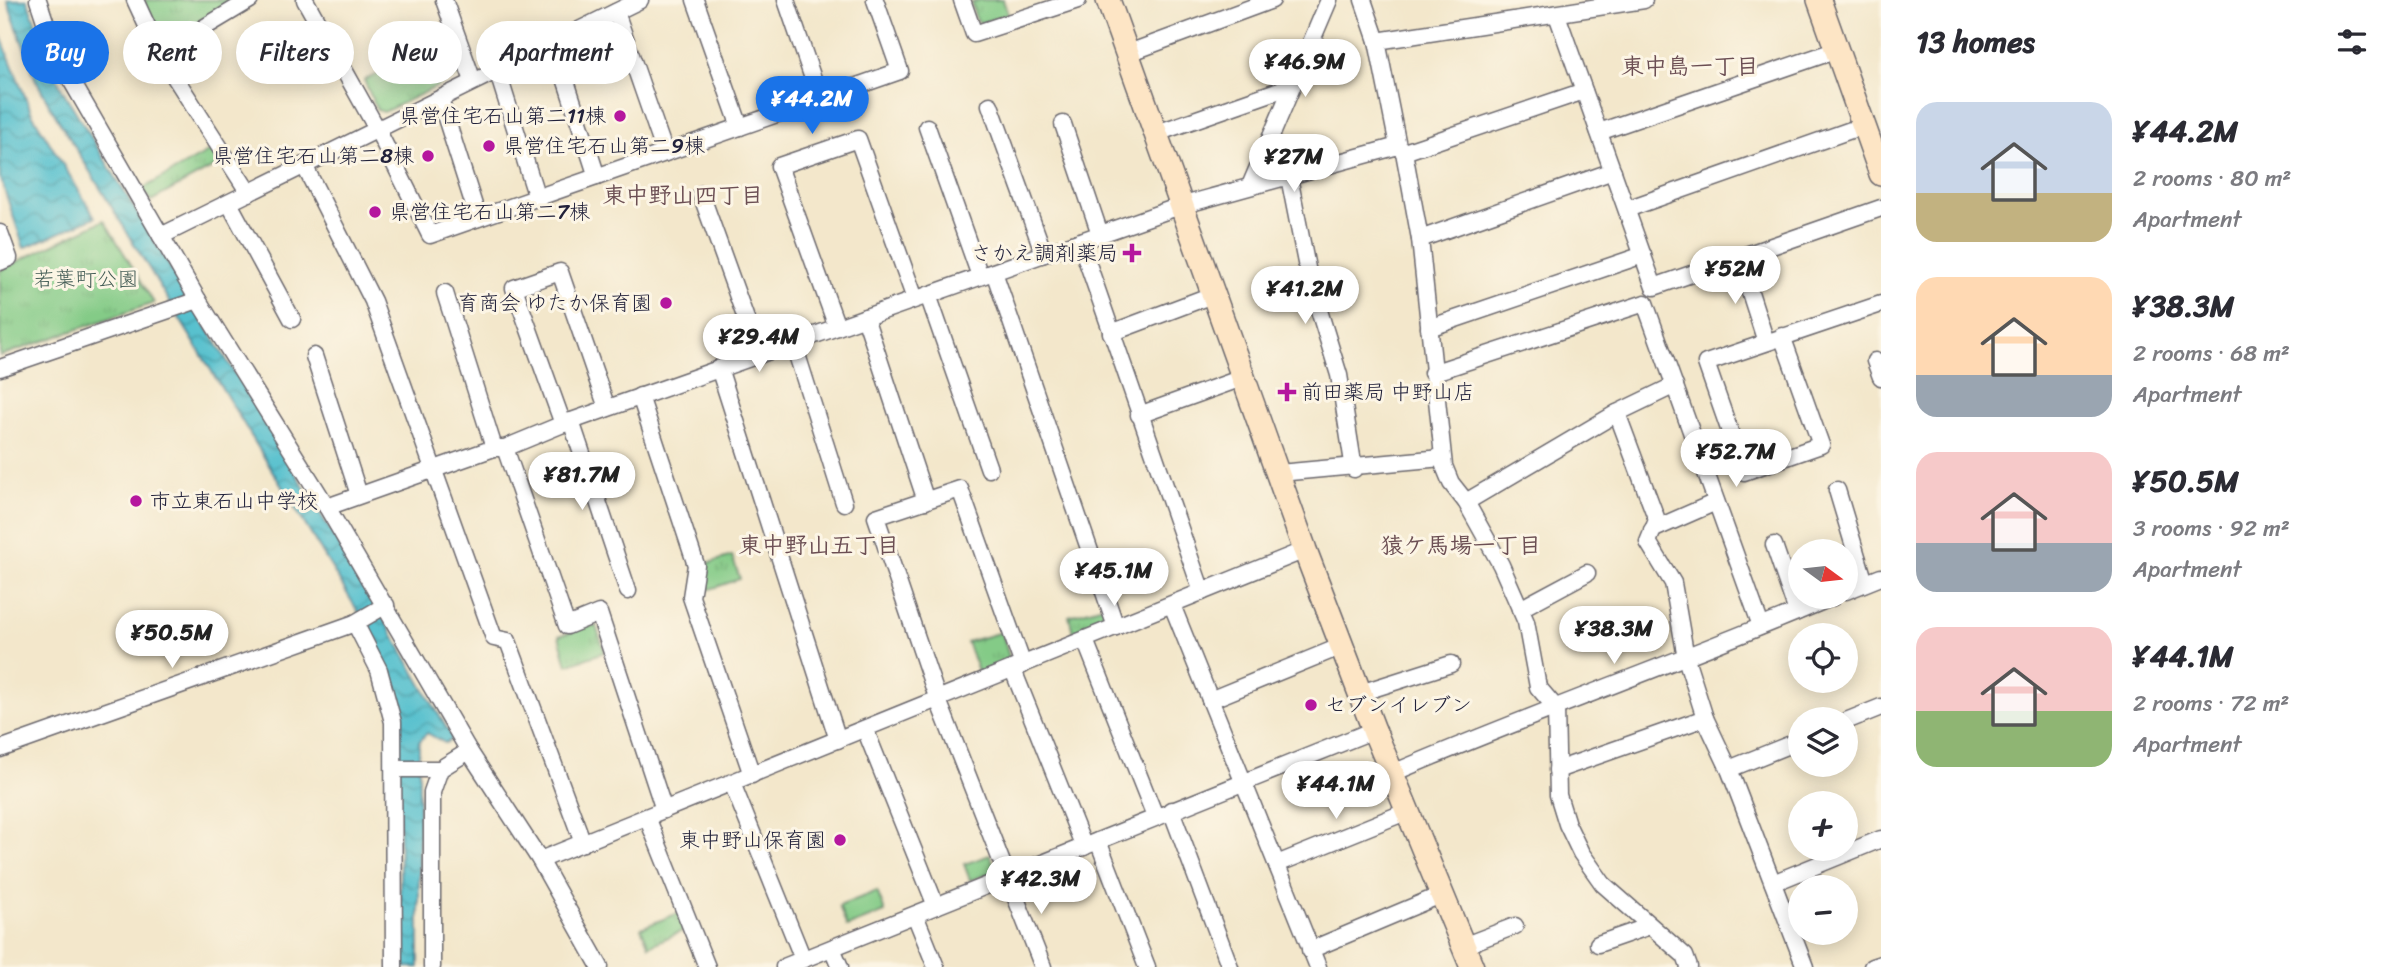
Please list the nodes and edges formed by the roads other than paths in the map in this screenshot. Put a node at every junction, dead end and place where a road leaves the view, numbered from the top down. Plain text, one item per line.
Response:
1 (38, 0) edge
2 (135, 0) edge
3 (250, 0) edge
4 (305, 0) edge
5 (444, 0) edge
6 (640, 0) edge
7 (695, 0) edge
8 (786, 0) edge
9 (875, 0) edge
10 (962, 0) edge
11 (1078, 0) edge
12 (1108, 0) edge
13 (1272, 0) edge
14 (1329, 0) edge
15 (1363, 0) edge
16 (1644, 0) edge
17 (1819, 0) edge
18 (616, 12) junction
19 (1557, 15) junction
20 (145, 21) edge
21 (215, 21) edge
22 (597, 21) edge
23 (1377, 41) junction
24 (1837, 50) junction
25 (1126, 54) junction
26 (474, 81) joint
27 (179, 84) edge
28 (501, 84) edge
29 (567, 84) edge
30 (1291, 86) junction
31 (1584, 91) junction
32 (820, 99) junction
33 (440, 100) junction
34 (990, 105) dead end
35 (1063, 124) dead end
36 (1865, 125) junction
37 (740, 127) junction
38 (927, 127) dead end
39 (377, 129) junction
40 (1599, 132) junction
41 (1154, 134) junction
42 (1401, 149) junction
43 (665, 153) junction
44 (304, 165) junction
45 (1613, 171) junction
46 (1881, 174) edge
47 (597, 177) junction
48 (1289, 177) junction
49 (1250, 186) junction
50 (249, 193) junction
51 (701, 194) dead end
52 (537, 198) junction
53 (229, 203) junction
54 (1180, 206) junction
55 (1881, 208) edge
56 (1627, 209) junction
57 (478, 218) junction
58 (0, 233) edge
59 (1101, 234) junction
60 (162, 236) junction
61 (1420, 239) junction
62 (1080, 241) junction
63 (1044, 254) junction
64 (1643, 255) junction
65 (1739, 258) junction
66 (0, 262) edge
67 (987, 274) junction
68 (445, 293) dead end
69 (1212, 295) junction
70 (922, 297) junction
71 (198, 300) junction
72 (1881, 304) edge
73 (865, 317) junction
74 (292, 320) dead end
75 (837, 327) junction
76 (1429, 328) junction
77 (1111, 333) junction
78 (1782, 336) junction
79 (793, 342) junction
80 (1766, 342) junction
81 (759, 355) junction
82 (314, 356) dead end
83 (1875, 361) dead end
84 (0, 368) edge
85 (719, 368) junction
86 (1432, 373) junction
87 (1881, 377) edge
88 (1242, 378) junction
89 (1675, 385) junction
90 (640, 397) junction
91 (607, 408) junction
92 (1618, 413) junction
93 (1139, 415) junction
94 (567, 422) junction
95 (499, 448) junction
96 (1442, 458) junction
97 (1354, 468) junction
98 (435, 469) junction
99 (989, 469) dead end
100 (1279, 473) junction
101 (1837, 490) dead end
102 (359, 495) junction
103 (926, 501) junction
104 (844, 502) dead end
105 (1466, 502) junction
106 (1716, 502) junction
107 (327, 506) junction
108 (1652, 530) junction
109 (1774, 545) dead end
110 (1305, 550) junction
111 (1587, 573) dead end
112 (1881, 577) edge
113 (1865, 583) junction
114 (1858, 586) edge
115 (628, 590) dead end
116 (1202, 592) junction
117 (1171, 605) junction
118 (383, 607) junction
119 (1520, 609) junction
120 (1804, 609) edge
121 (1797, 612) junction
122 (358, 621) junction
123 (1762, 626) junction
124 (1116, 627) junction
125 (1085, 640) junction
126 (1342, 646) junction
127 (1686, 658) junction
128 (1451, 664) dead end
129 (1018, 668) junction
130 (1360, 693) junction
131 (937, 700) junction
132 (1210, 700) junction
133 (1881, 707) edge
134 (1556, 708) junction
135 (1858, 716) edge
136 (1705, 718) junction
137 (865, 729) junction
138 (1374, 730) junction
139 (838, 740) junction
140 (1788, 745) edge
141 (0, 749) edge
142 (470, 751) junction
143 (397, 768) junction
144 (440, 769) junction
145 (1729, 769) junction
146 (1557, 770) junction
147 (1393, 774) junction
148 (752, 775) junction
149 (1244, 782) junction
150 (732, 783) junction
151 (664, 810) junction
152 (1408, 811) junction
153 (1163, 813) junction
154 (647, 817) junction
155 (1881, 839) edge
156 (583, 843) junction
157 (1091, 844) junction
158 (540, 860) junction
159 (1276, 864) junction
160 (1006, 878) junction
161 (1773, 883) junction
162 (1443, 894) junction
163 (936, 906) junction
164 (915, 915) junction
165 (1515, 926) dead end
166 (1650, 926) junction
167 (1598, 944) dead end
168 (832, 948) junction
169 (1310, 950) junction
170 (1468, 957) edge
171 (803, 959) junction
172 (1881, 964) edge
173 (394, 967) edge
174 (432, 967) edge
175 (600, 967) edge
176 (707, 967) edge
177 (784, 967) edge
178 (839, 967) edge
179 (936, 967) edge
180 (1043, 967) edge
181 (1147, 967) edge
182 (1230, 967) edge
183 (1318, 967) edge
184 (1689, 967) edge
185 (1805, 967) edge
186 (1872, 967) edge

1 - 60 street
2 - 20 street
3 - 21 street
4 - 39 street
5 - 26 street
6 - 18 street
7 - 37 street
8 - 32 street
9 - 32 street
10 - 11 street
12 - 25 street
13 - 25 street
14 - 30 street
15 - 23 street
16 - 19 street
17 - 24 street
18 - 22 street
18 - 43 street
19 - 23 street
19 - 31 street
23 - 42 street
24 - 36 street
24 - 40 street
25 - 41 street
26 - 33 street
27 - 50 street
28 - 52 street
29 - 47 street
30 - 41 street
30 - 49 street
31 - 40 street
31 - 42 street
32 - 37 street
33 - 39 street
33 - 57 street
34 - 63 street
35 - 59 street
36 - 46 street
36 - 56 street
37 - 43 street
38 - 67 street
39 - 44 street
39 - 57 street
40 - 45 street
41 - 54 street
42 - 48 street
42 - 61 street
43 - 47 street
44 - 50 street
44 - 98 street
45 - 56 street
45 - 61 street
47 - 52 street
48 - 49 street
48 - 97 street
49 - 54 street
50 - 53 street
51 - 81 street
52 - 57 street
53 - 60 street
53 - 74 street
54 - 59 street
54 - 69 street
55 - 65 street
56 - 64 street
58 - 66 street
59 - 62 street
60 - 71 street
61 - 76 street
62 - 63 street
62 - 77 street
63 - 67 street
64 - 65 street
64 - 76 street
65 - 80 street
67 - 70 street
67 - 124 street
68 - 95 street
69 - 77 street
69 - 88 street
70 - 73 street
70 - 75 street
70 - 99 street
71 - 84 street
71 - 107 street
72 - 78 street
73 - 75 street
73 - 103 street
75 - 79 street
76 - 86 street
77 - 93 street
78 - 80 street
78 - 80 street
79 - 81 street
79 - 104 street
81 - 85 street
82 - 102 street
83 - 87 street
85 - 90 street
85 - 139 street
86 - 89 street
86 - 96 street
88 - 93 street
88 - 100 street
89 - 92 street
89 - 106 street
90 - 91 street
90 - 148 street
91 - 94 street
91 - 94 street
92 - 105 street
92 - 108 street
93 - 116 street
94 - 95 street
94 - 115 street
95 - 98 street
95 - 151 street
96 - 97 street
96 - 105 street
97 - 100 street
98 - 102 street
98 - 156 street
100 - 110 street
101 - 113 street
102 - 107 street
103 - 129 street
103 - 131 street
105 - 119 street
106 - 108 street
106 - 123 street
107 - 118 street
108 - 127 street
109 - 121 street
110 - 116 street
110 - 126 street
111 - 119 street
112 - 113 street
113 - 114 street
116 - 117 street
117 - 124 street
117 - 132 street
118 - 122 street
118 - 142 street
119 - 134 street
120 - 121 street
121 - 123 street
122 - 141 street
122 - 143 street
123 - 127 street
124 - 125 street
125 - 129 street
125 - 153 street
126 - 130 street
126 - 132 street
127 - 134 street
127 - 136 street
128 - 130 street
129 - 131 street
129 - 157 street
130 - 138 street
131 - 137 street
131 - 160 street
132 - 149 street
133 - 135 street
134 - 146 street
134 - 147 street
136 - 145 street
136 - 146 street
137 - 139 street
137 - 163 street
138 - 147 street
138 - 149 street
139 - 148 street
140 - 145 street
142 - 144 street
142 - 158 street
143 - 144 street
143 - 173 street
144 - 174 street
145 - 161 street
146 - 166 street
147 - 152 street
148 - 150 street
149 - 153 street
149 - 159 street
150 - 151 street
150 - 171 street
151 - 154 street
152 - 159 street
152 - 162 street
153 - 157 street
153 - 182 street
154 - 156 street
154 - 176 street
155 - 161 street
156 - 158 street
157 - 160 street
157 - 181 street
158 - 175 street
159 - 169 street
160 - 163 street
160 - 180 street
161 - 185 street
162 - 169 street
162 - 170 street
163 - 164 street
164 - 168 street
164 - 179 street
165 - 170 street
166 - 167 street
166 - 184 street
168 - 171 street
168 - 178 street
169 - 183 street
171 - 177 street
172 - 186 street

